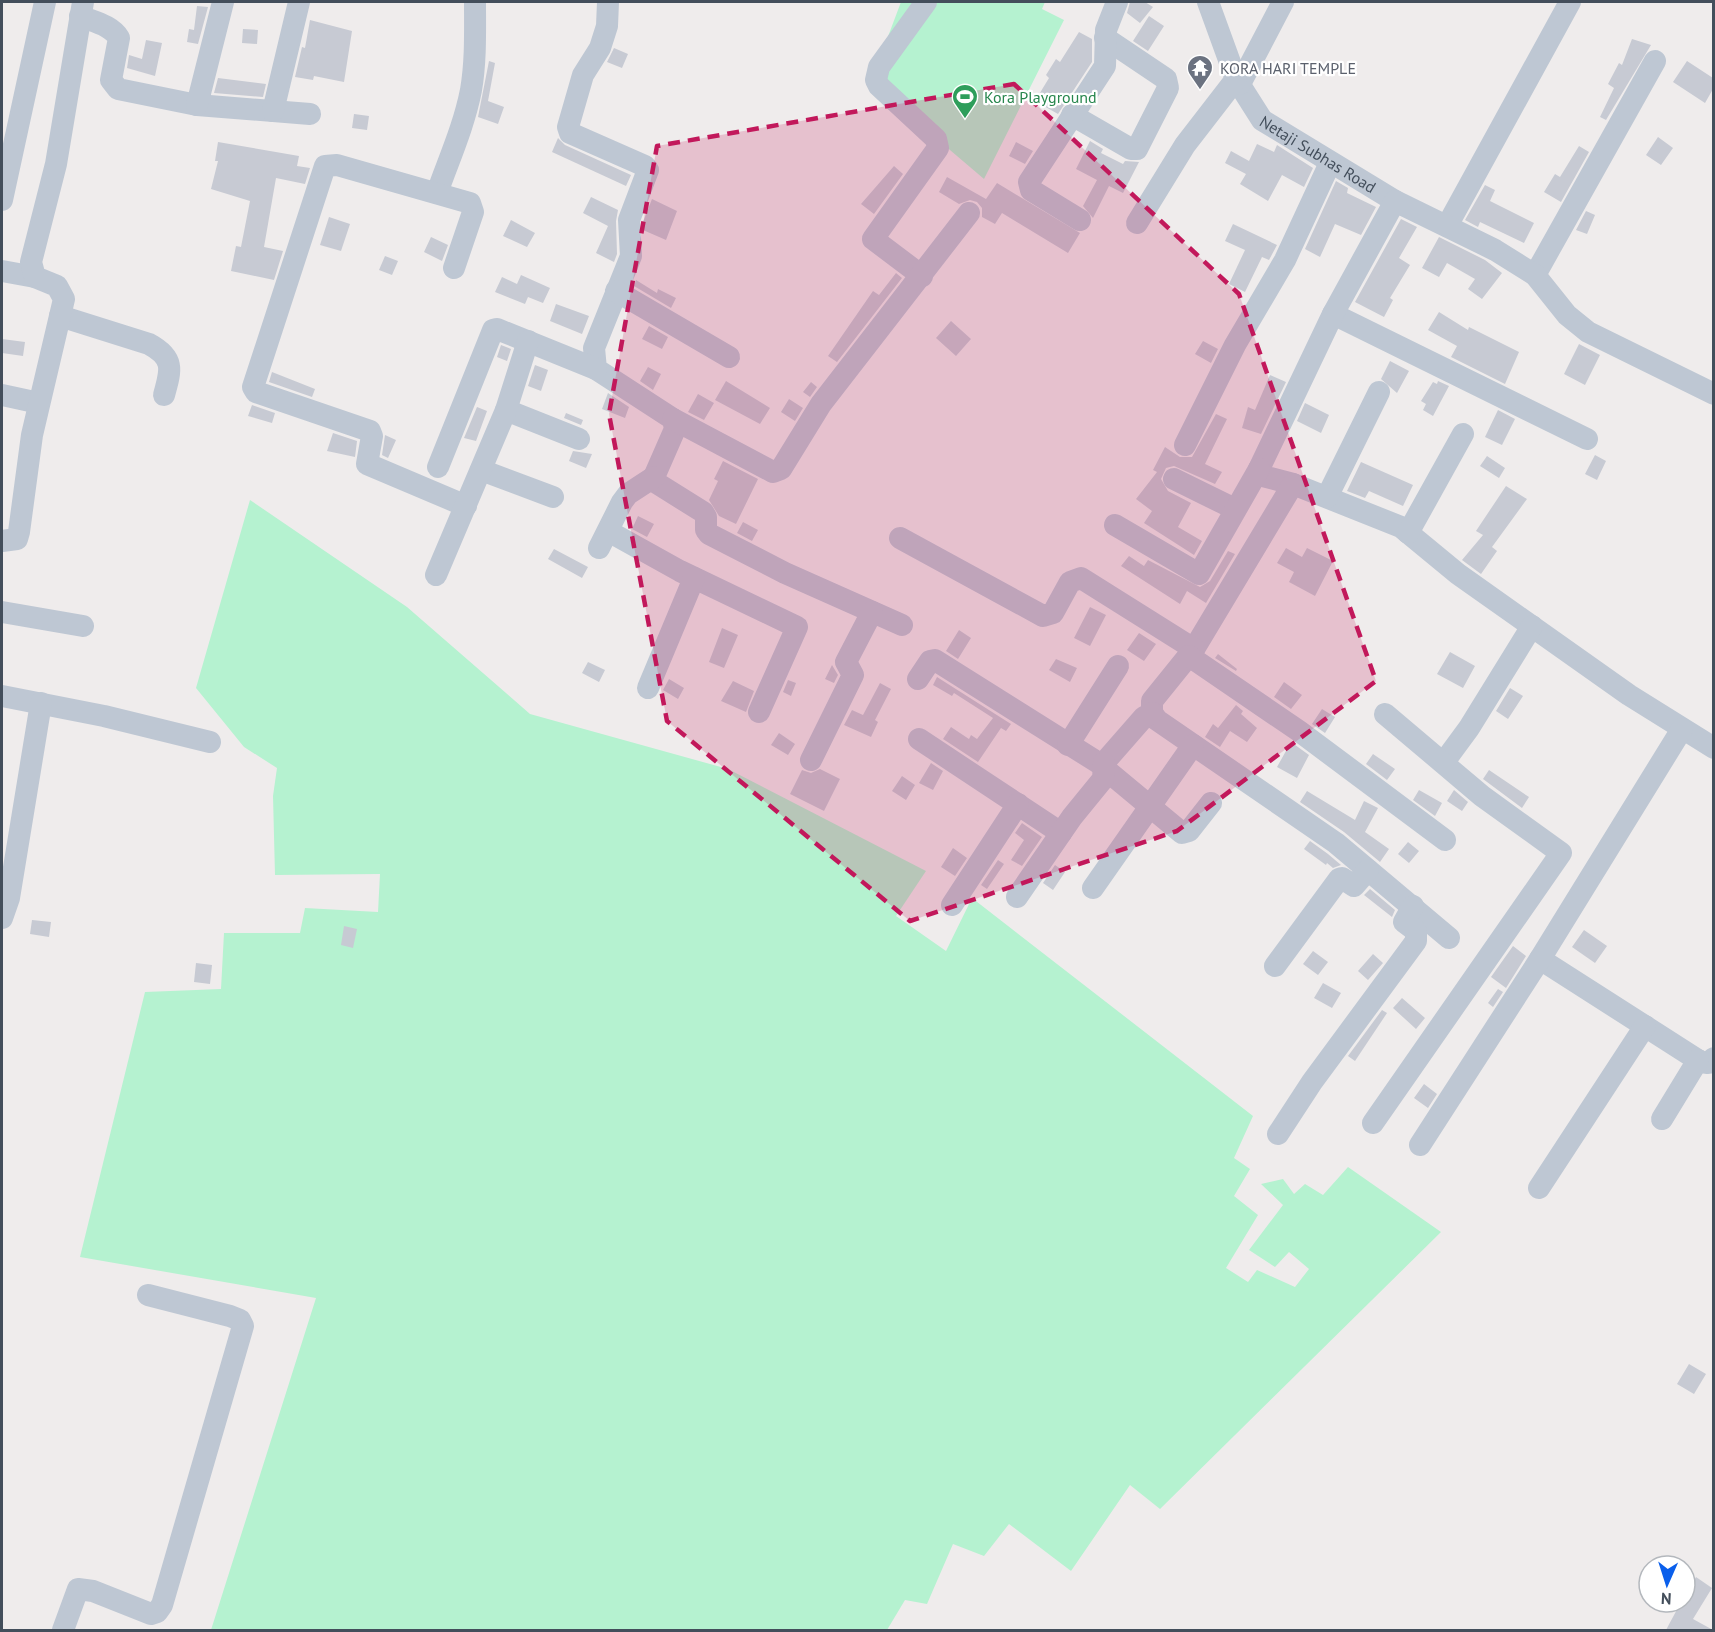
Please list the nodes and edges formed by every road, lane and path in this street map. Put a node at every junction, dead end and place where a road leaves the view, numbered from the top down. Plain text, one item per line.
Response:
1 (45, 2) edge
2 (223, 2) edge
3 (299, 2) edge
4 (475, 2) edge
5 (609, 2) edge
6 (926, 2) edge
7 (1117, 2) edge
8 (1208, 2) edge
9 (1282, 2) edge
10 (1570, 2) edge
11 (81, 9) edge
12 (1105, 38) junction
13 (1655, 61) dead end
14 (1238, 81) junction
15 (197, 105) junction
16 (273, 111) junction
17 (310, 114) dead end
18 (1072, 115) junction
19 (1330, 163) junction
20 (437, 193) junction
21 (2, 201) edge
22 (1395, 201) junction
23 (969, 213) dead end
24 (1080, 220) dead end
25 (1137, 223) dead end
26 (1447, 226) junction
27 (454, 268) dead end
28 (2, 271) edge
29 (1535, 275) junction
30 (921, 276) junction
31 (35, 277) junction
32 (616, 291) junction
33 (1333, 314) junction
34 (60, 316) junction
35 (528, 341) junction
36 (729, 357) dead end
37 (596, 369) junction
38 (1379, 392) dead end
39 (1713, 394) edge
40 (2, 395) edge
41 (164, 395) dead end
42 (39, 403) junction
43 (506, 410) junction
44 (673, 419) junction
45 (1463, 434) dead end
46 (579, 439) dead end
47 (1587, 439) dead end
48 (1185, 445) dead end
49 (438, 467) dead end
50 (1259, 469) junction
51 (481, 470) junction
52 (654, 477) junction
53 (1174, 479) dead end
54 (1293, 484) junction
55 (554, 497) dead end
56 (1327, 497) junction
57 (466, 506) junction
58 (1235, 510) junction
59 (1115, 525) dead end
60 (1408, 533) junction
61 (900, 538) dead end
62 (2, 541) edge
63 (436, 575) dead end
64 (694, 578) junction
65 (2, 612) edge
66 (872, 612) junction
67 (902, 625) dead end
68 (82, 626) dead end
69 (1532, 626) junction
70 (1191, 652) junction
71 (1118, 666) dead end
72 (918, 679) dead end
73 (648, 688) dead end
74 (2, 696) edge
75 (41, 703) junction
76 (759, 712) dead end
77 (1152, 713) junction
78 (1385, 714) dead end
79 (1682, 729) junction
80 (919, 739) dead end
81 (210, 742) dead end
82 (1068, 745) junction
83 (1193, 745) junction
84 (1713, 748) edge
85 (811, 760) dead end
86 (1444, 762) junction
87 (1105, 766) junction
88 (1211, 803) dead end
89 (1018, 804) junction
90 (1149, 806) junction
91 (1061, 833) junction
92 (1445, 840) dead end
93 (1368, 870) junction
94 (1093, 888) dead end
95 (1017, 897) dead end
96 (952, 905) dead end
97 (1413, 906) junction
98 (2, 918) edge
99 (1449, 938) dead end
100 (1540, 959) junction
101 (1275, 966) dead end
102 (1645, 1026) junction
103 (1706, 1059) edge
104 (1662, 1119) dead end
105 (1373, 1123) dead end
106 (1278, 1134) dead end
107 (1420, 1145) dead end
108 (1539, 1188) dead end
109 (148, 1295) dead end
110 (154, 1621) edge
111 (63, 1630) edge

1 - 21 street
2 - 15 street
3 - 16 street
4 - 20 street
5 - 32 street
6 - 30 street
7 - 12 street
8 - 14 street, Netaji Subhas Road
9 - 14 street
10 - 26 street
11 - 15 street
11 - 31 street
12 - 18 street
12 - 18 street
13 - 29 street
14 - 19 street, Netaji Subhas Road
14 - 25 street
15 - 16 street
16 - 17 street
18 - 24 street
19 - 22 street, Netaji Subhas Road
19 - 48 street
20 - 27 street
20 - 57 street
22 - 26 street, Netaji Subhas Road
22 - 33 street
23 - 30 street
26 - 29 street, Netaji Subhas Road
28 - 31 street
29 - 39 street, Netaji Subhas Road
30 - 44 street
31 - 34 street
32 - 36 street
32 - 37 street
33 - 47 street
33 - 50 street
34 - 41 street
34 - 42 street
35 - 37 street
35 - 43 street
35 - 49 street
37 - 44 street
38 - 56 street
40 - 42 street
42 - 62 street
43 - 46 street
43 - 51 street
44 - 52 street
45 - 60 street
50 - 54 street
50 - 58 street
51 - 55 street
51 - 57 street
52 - 64 street
52 - 66 street
53 - 58 street
54 - 56 street
54 - 70 street
56 - 60 street
57 - 63 street
58 - 59 street
60 - 69 street
61 - 70 street
64 - 73 street
64 - 76 street
65 - 68 street
66 - 67 street
66 - 85 street
69 - 79 street
69 - 86 street
70 - 77 street
70 - 92 street
71 - 82 street
72 - 82 street
74 - 75 street
75 - 81 street
75 - 98 street
77 - 83 street
77 - 87 street
78 - 86 street
79 - 84 street
79 - 100 street
80 - 89 street
82 - 87 street
83 - 90 street
83 - 93 street
86 - 105 street
87 - 90 street
87 - 91 street
88 - 90 street
89 - 91 street
89 - 96 street
90 - 94 street
91 - 95 street
93 - 97 street
93 - 101 street
97 - 99 street
97 - 106 street
100 - 102 street
100 - 107 street
102 - 103 street
102 - 108 street
103 - 104 street
109 - 110 street
110 - 111 street

